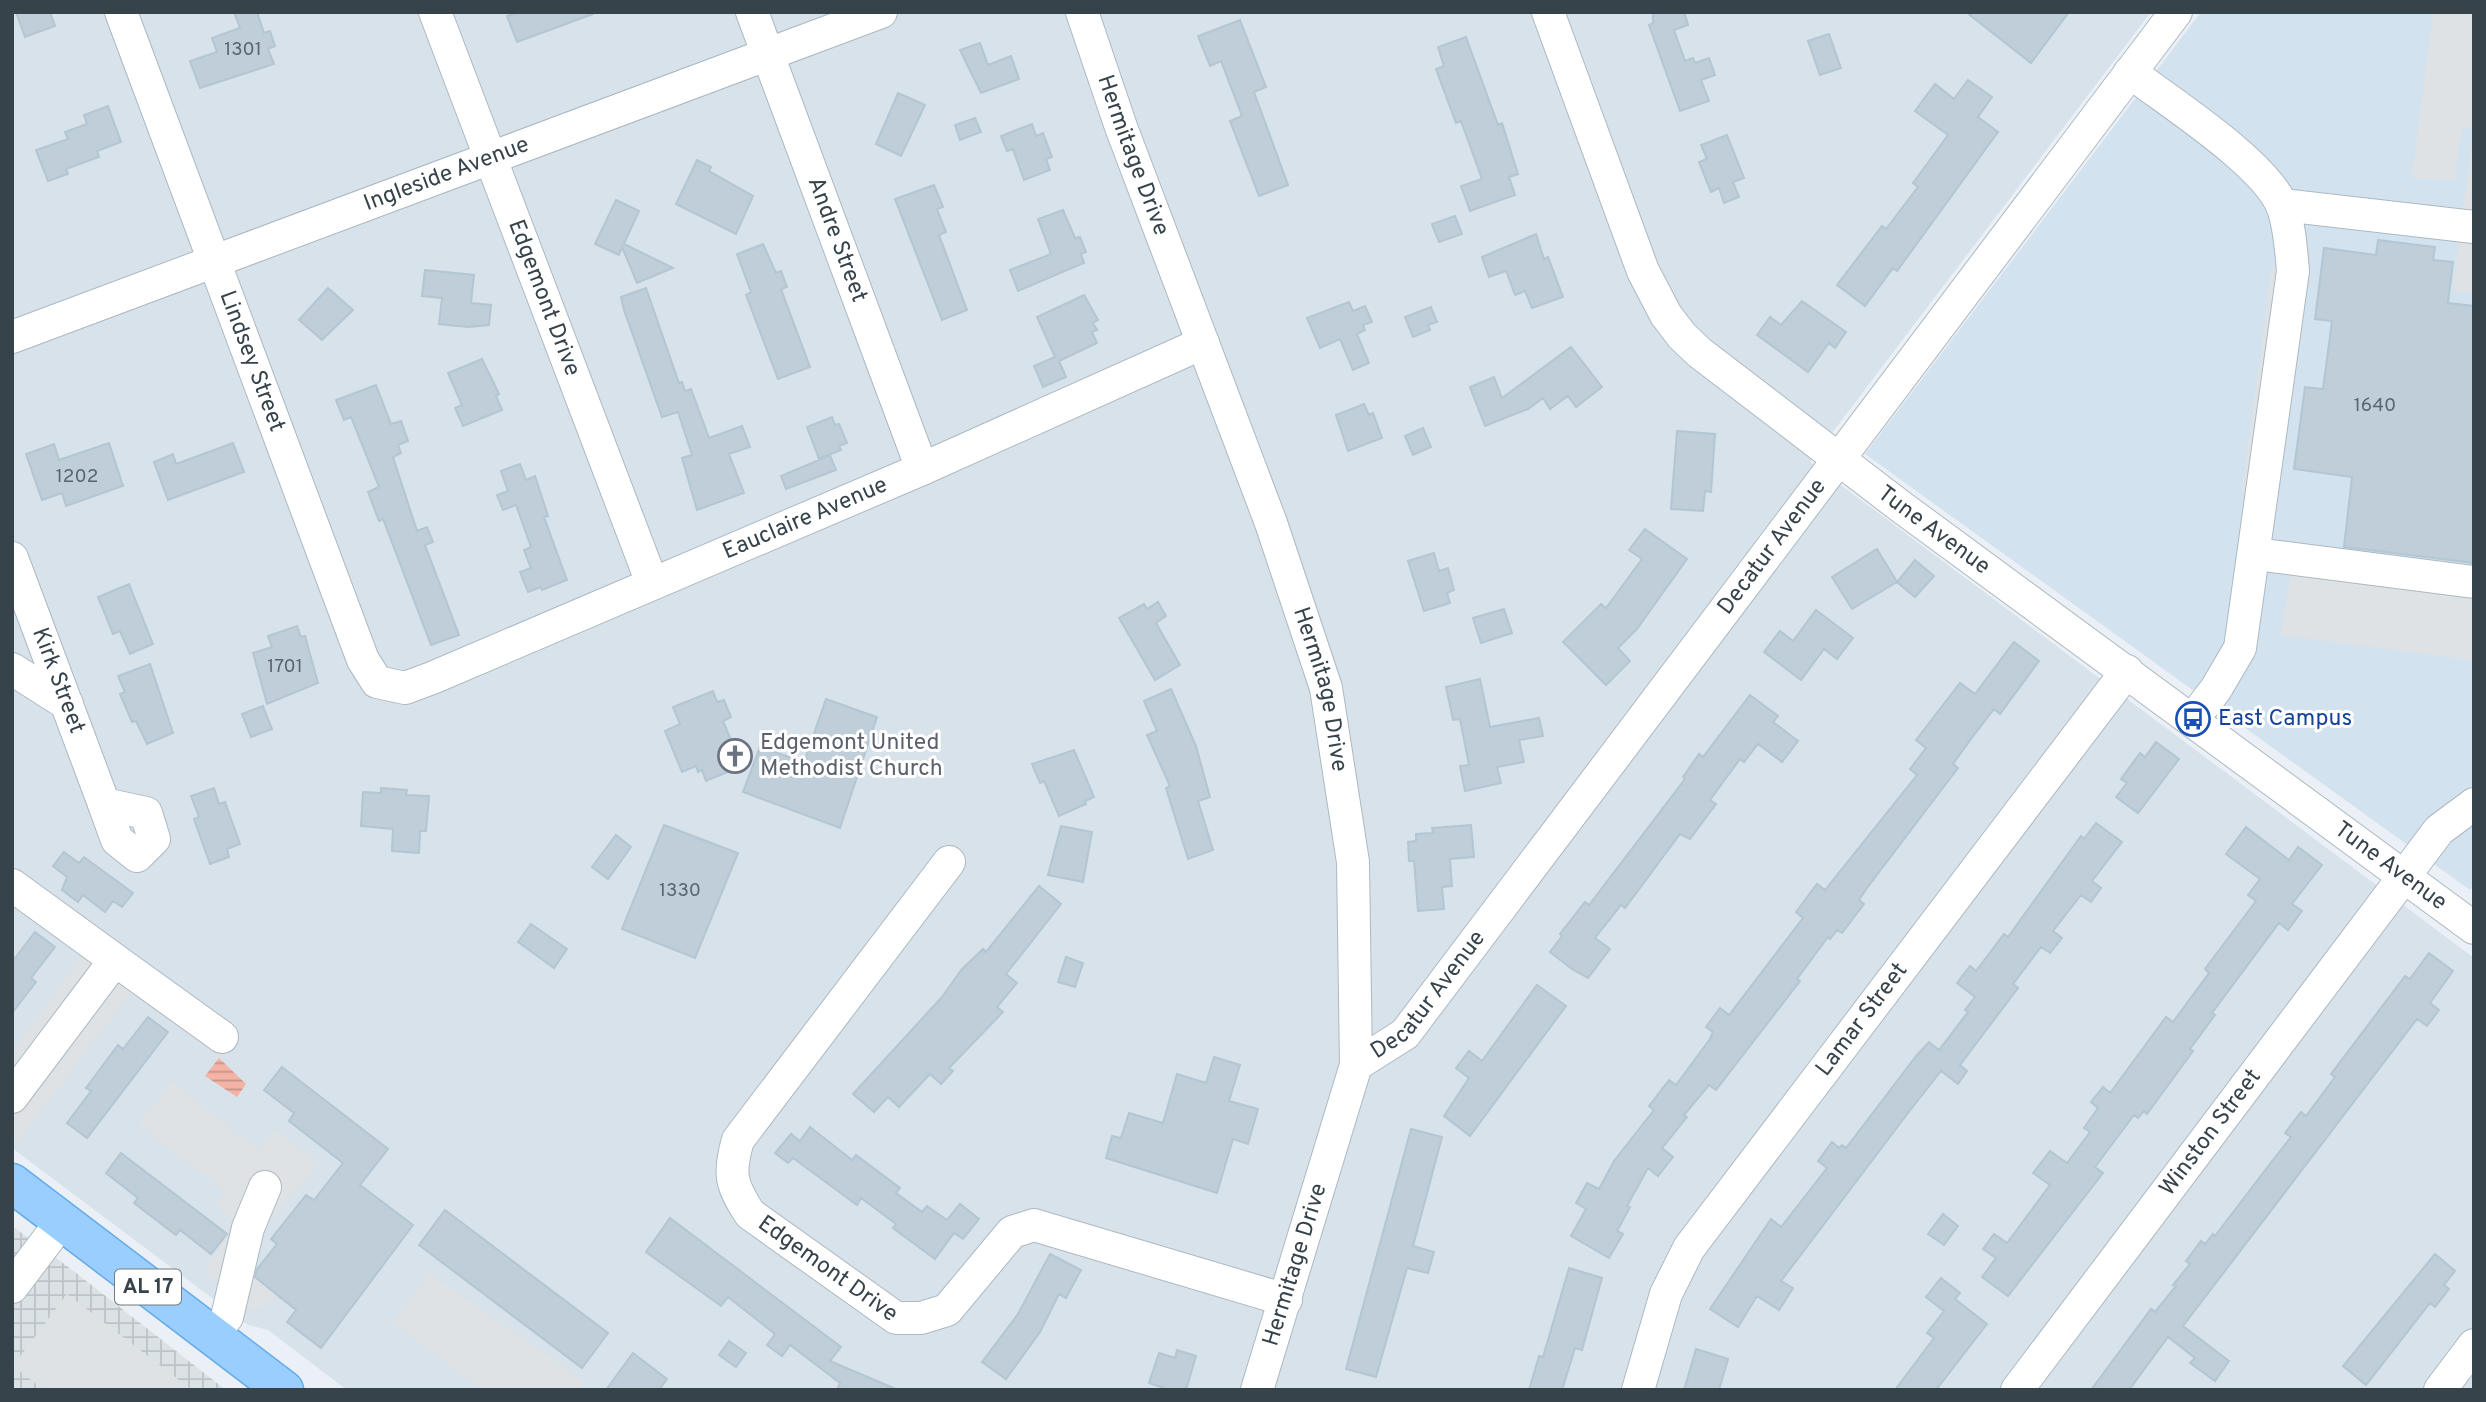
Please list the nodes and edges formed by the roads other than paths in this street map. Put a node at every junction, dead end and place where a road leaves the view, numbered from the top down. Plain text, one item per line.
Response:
1 (121, 12) edge
2 (435, 12) edge
3 (752, 12) edge
4 (881, 12) edge
5 (1082, 12) edge
6 (1548, 12) edge
7 (2176, 12) edge
8 (768, 54) junction
9 (2130, 72) junction
10 (491, 158) junction
11 (2282, 205) junction
12 (2474, 228) edge
13 (215, 261) junction
14 (12, 337) edge
15 (1203, 343) junction
16 (1840, 458) junction
17 (922, 469) junction
18 (2256, 554) junction
19 (12, 558) edge
20 (2474, 582) edge
21 (652, 583) junction
22 (12, 668) edge
23 (2127, 671) junction
24 (405, 688) joint
25 (67, 704) junction
26 (2193, 719) junction
27 (104, 804) dead end
28 (2474, 804) edge
29 (949, 862) dead end
30 (2403, 876) junction
31 (12, 885) edge
32 (2474, 928) edge
33 (115, 960) junction
34 (222, 1037) dead end
35 (1356, 1065) junction
36 (12, 1097) edge
37 (12, 1184) edge
38 (265, 1187) dead end
39 (62, 1222) junction
40 (12, 1287) edge
41 (1286, 1300) junction
42 (213, 1336) junction
43 (2474, 1345) edge
44 (284, 1390) edge
45 (1256, 1390) edge
46 (1638, 1390) edge
47 (2017, 1390) edge
48 (2440, 1390) edge

1 - 13 street, Lindsey Street
2 - 10 street, Edgemont Drive
3 - 8 street, Andre Street
4 - 8 street, Ingleside Avenue
5 - 15 street, Hermitage Drive
6 - 16 street, Tune Avenue
7 - 9 street, Decatur Avenue
8 - 10 street, Ingleside Avenue
8 - 17 street, Andre Street
9 - 11 street
9 - 16 street, Decatur Avenue
10 - 13 street, Ingleside Avenue
10 - 21 street, Edgemont Drive
11 - 12 street
11 - 18 street
13 - 14 street, Ingleside Avenue
13 - 24 street, Lindsey Street
15 - 17 street, Eauclaire Avenue
15 - 35 street, Hermitage Drive
16 - 23 street, Tune Avenue
16 - 35 street, Decatur Avenue
17 - 21 street, Eauclaire Avenue
18 - 20 street
18 - 26 street
19 - 25 street, Kirk Street
21 - 24 street, Eauclaire Avenue
22 - 25 street
23 - 26 street, Tune Avenue
23 - 46 street, Lamar Street
25 - 27 street, Kirk Street
26 - 30 street, Tune Avenue
28 - 30 street, Winston Street
29 - 41 street, Edgemont Drive
30 - 32 street, Tune Avenue
30 - 47 street, Winston Street
31 - 33 street
33 - 34 street
33 - 36 street
35 - 41 street, Hermitage Drive
37 - 39 main road, AL 17
38 - 42 street
39 - 40 street
39 - 42 main road, AL 17
41 - 45 street, Hermitage Drive
42 - 44 main road, AL 17
43 - 48 street

